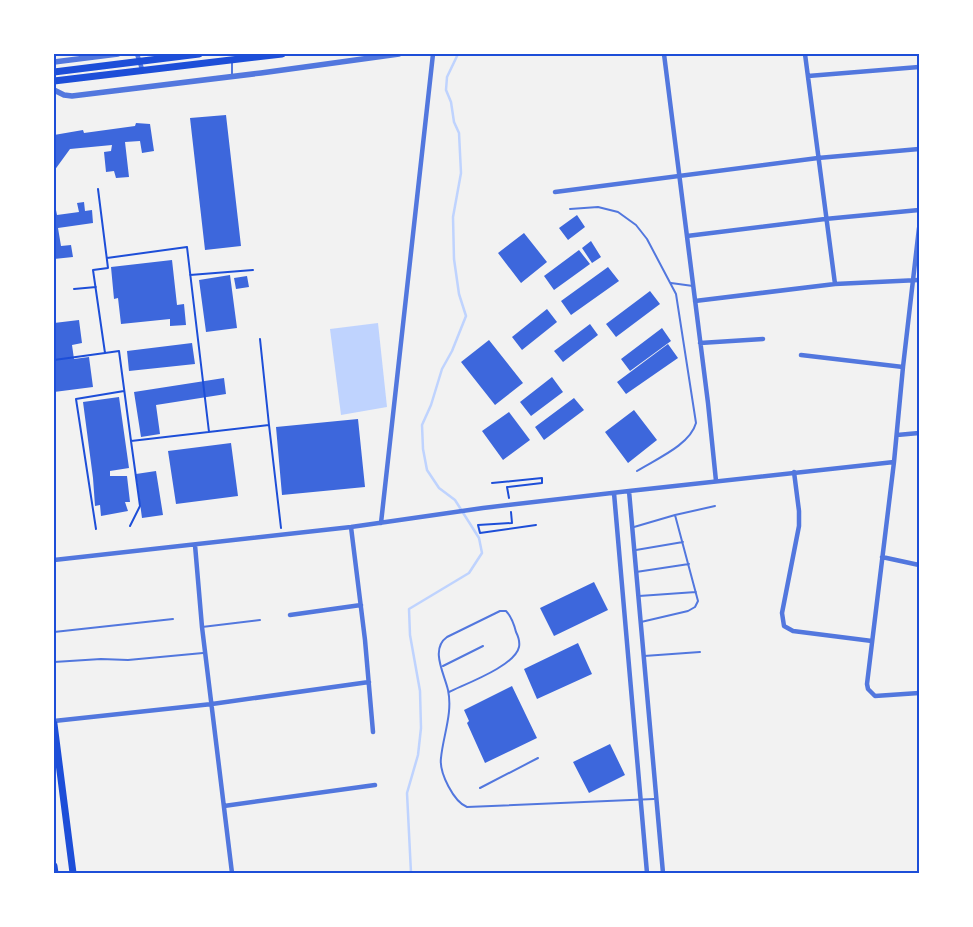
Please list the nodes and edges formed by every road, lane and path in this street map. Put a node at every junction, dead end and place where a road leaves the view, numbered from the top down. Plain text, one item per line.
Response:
1 (118, 54) edge
2 (137, 54) edge
3 (199, 54) edge
4 (282, 54) edge
5 (399, 54) edge
6 (433, 54) edge
7 (664, 54) edge
8 (805, 54) edge
9 (87, 56) edge
10 (232, 59) junction
11 (54, 62) edge
12 (141, 66) junction
13 (919, 67) edge
14 (54, 72) edge
15 (232, 76) junction
16 (808, 76) junction
17 (54, 80) edge
18 (54, 90) edge
19 (919, 149) edge
20 (818, 158) junction
21 (680, 177) junction
22 (98, 189) dead end
23 (555, 192) dead end
24 (570, 209) dead end
25 (919, 210) edge
26 (825, 219) junction
27 (919, 228) edge
28 (688, 236) junction
29 (107, 258) junction
30 (253, 270) dead end
31 (190, 275) junction
32 (913, 280) junction
33 (919, 280) edge
34 (670, 283) junction
35 (834, 284) junction
36 (693, 286) junction
37 (96, 287) junction
38 (74, 289) dead end
39 (695, 301) junction
40 (260, 339) dead end
41 (763, 339) dead end
42 (700, 343) junction
43 (105, 353) junction
44 (801, 355) dead end
45 (54, 360) edge
46 (903, 367) junction
47 (124, 392) junction
48 (269, 425) junction
49 (209, 432) junction
50 (919, 433) edge
51 (897, 435) junction
52 (131, 441) junction
53 (894, 462) junction
54 (638, 472) dead end
55 (794, 472) junction
56 (716, 481) junction
57 (492, 483) dead end
58 (507, 488) dead end
59 (629, 490) junction
60 (614, 493) junction
61 (715, 506) dead end
62 (674, 514) junction
63 (381, 523) junction
64 (512, 523) dead end
65 (536, 525) dead end
66 (130, 526) dead end
67 (351, 527) junction
68 (632, 527) junction
69 (96, 529) dead end
70 (282, 535) junction
71 (683, 542) junction
72 (195, 545) junction
73 (634, 550) junction
74 (882, 557) junction
75 (54, 560) edge
76 (688, 564) junction
77 (919, 565) edge
78 (636, 572) junction
79 (696, 592) junction
80 (638, 596) junction
81 (361, 605) junction
82 (290, 615) dead end
83 (173, 619) dead end
84 (260, 620) dead end
85 (641, 622) junction
86 (202, 627) junction
87 (54, 632) edge
88 (872, 641) junction
89 (483, 646) dead end
90 (700, 652) dead end
91 (206, 653) junction
92 (644, 656) junction
93 (54, 662) edge
94 (442, 666) junction
95 (369, 682) junction
96 (449, 692) junction
97 (919, 693) edge
98 (212, 704) junction
99 (54, 723) edge
100 (373, 732) dead end
101 (538, 758) dead end
102 (375, 785) dead end
103 (480, 788) dead end
104 (657, 798) junction
105 (640, 800) junction
106 (224, 806) junction
107 (54, 866) edge
108 (55, 873) edge
109 (73, 873) edge
110 (232, 873) edge
111 (647, 873) edge
112 (663, 873) edge

1 - 9 street
2 - 12 street
3 - 12 main road
4 - 10 main road
5 - 15 street
6 - 63 street
7 - 21 street
8 - 16 street
9 - 11 street
10 - 12 main road
10 - 15 lane
12 - 14 main road
12 - 17 main road
13 - 16 street
15 - 18 street
16 - 20 street
19 - 20 street
20 - 21 street
20 - 26 street
21 - 23 street
21 - 28 street
22 - 29 path
24 - 34 lane
25 - 26 street
26 - 28 street
26 - 35 street
27 - 32 street
28 - 36 street
29 - 31 path
29 - 37 path
30 - 31 path
31 - 49 path
32 - 33 street
32 - 35 street
32 - 46 street
34 - 36 lane
34 - 54 lane
35 - 39 street
36 - 39 street
37 - 38 path
37 - 43 path
39 - 42 street
40 - 48 path
41 - 42 street
42 - 56 street
43 - 45 path
43 - 47 path
44 - 46 street
46 - 51 street
47 - 52 path
47 - 69 path
48 - 49 path
48 - 70 path
49 - 52 path
50 - 51 street
51 - 53 street
52 - 66 path
53 - 55 street
53 - 74 street
55 - 56 street
55 - 88 street
56 - 59 street
57 - 58 path
59 - 60 street
59 - 68 street
60 - 63 street
60 - 105 street
61 - 62 lane
62 - 68 lane
62 - 71 lane
63 - 67 street
64 - 65 path
67 - 70 street
67 - 81 street
68 - 73 street
70 - 72 street
71 - 73 lane
71 - 76 lane
72 - 75 street
72 - 86 street
73 - 78 street
74 - 77 street
74 - 88 street
76 - 78 lane
76 - 79 lane
78 - 80 street
79 - 80 lane
79 - 85 lane
80 - 85 street
81 - 82 street
81 - 95 street
83 - 87 lane
84 - 86 lane
85 - 92 street
86 - 91 street
88 - 97 street
89 - 94 lane
90 - 92 lane
91 - 93 lane
91 - 98 street
92 - 104 street
94 - 96 lane
94 - 96 lane
95 - 98 street
95 - 100 street
96 - 105 lane
98 - 99 street
98 - 106 street
99 - 109 main road
101 - 103 lane
102 - 106 street
104 - 105 lane
104 - 112 street
105 - 111 street
106 - 110 street
107 - 108 main road

